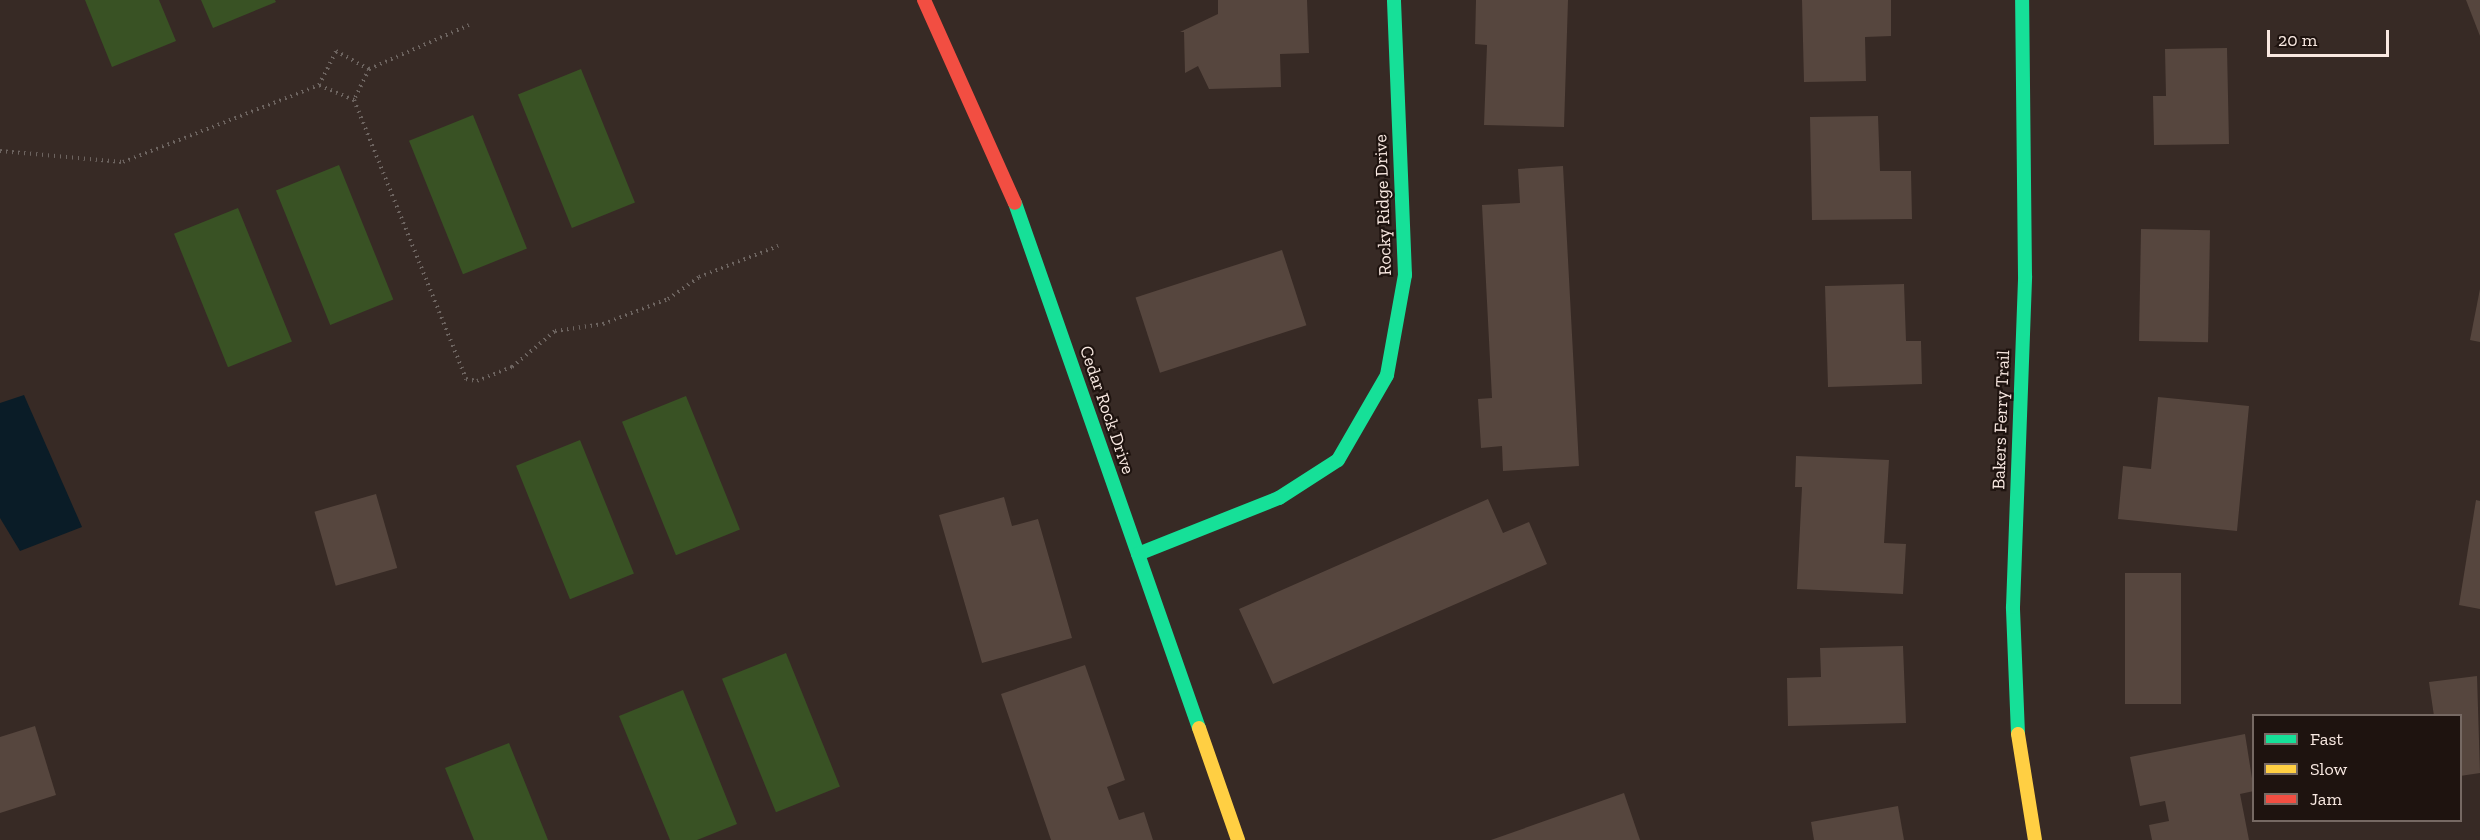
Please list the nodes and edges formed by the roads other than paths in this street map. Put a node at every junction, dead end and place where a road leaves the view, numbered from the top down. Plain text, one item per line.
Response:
1 (924, 0) edge
2 (1394, 0) edge
3 (2022, 0) edge
4 (1138, 554) junction
5 (1238, 840) edge
6 (2035, 840) edge

1 - 4 street, Cedar Rock Drive
2 - 4 street, Rocky Ridge Drive
3 - 6 street, Bakers Ferry Trail
4 - 5 street, Cedar Rock Drive

